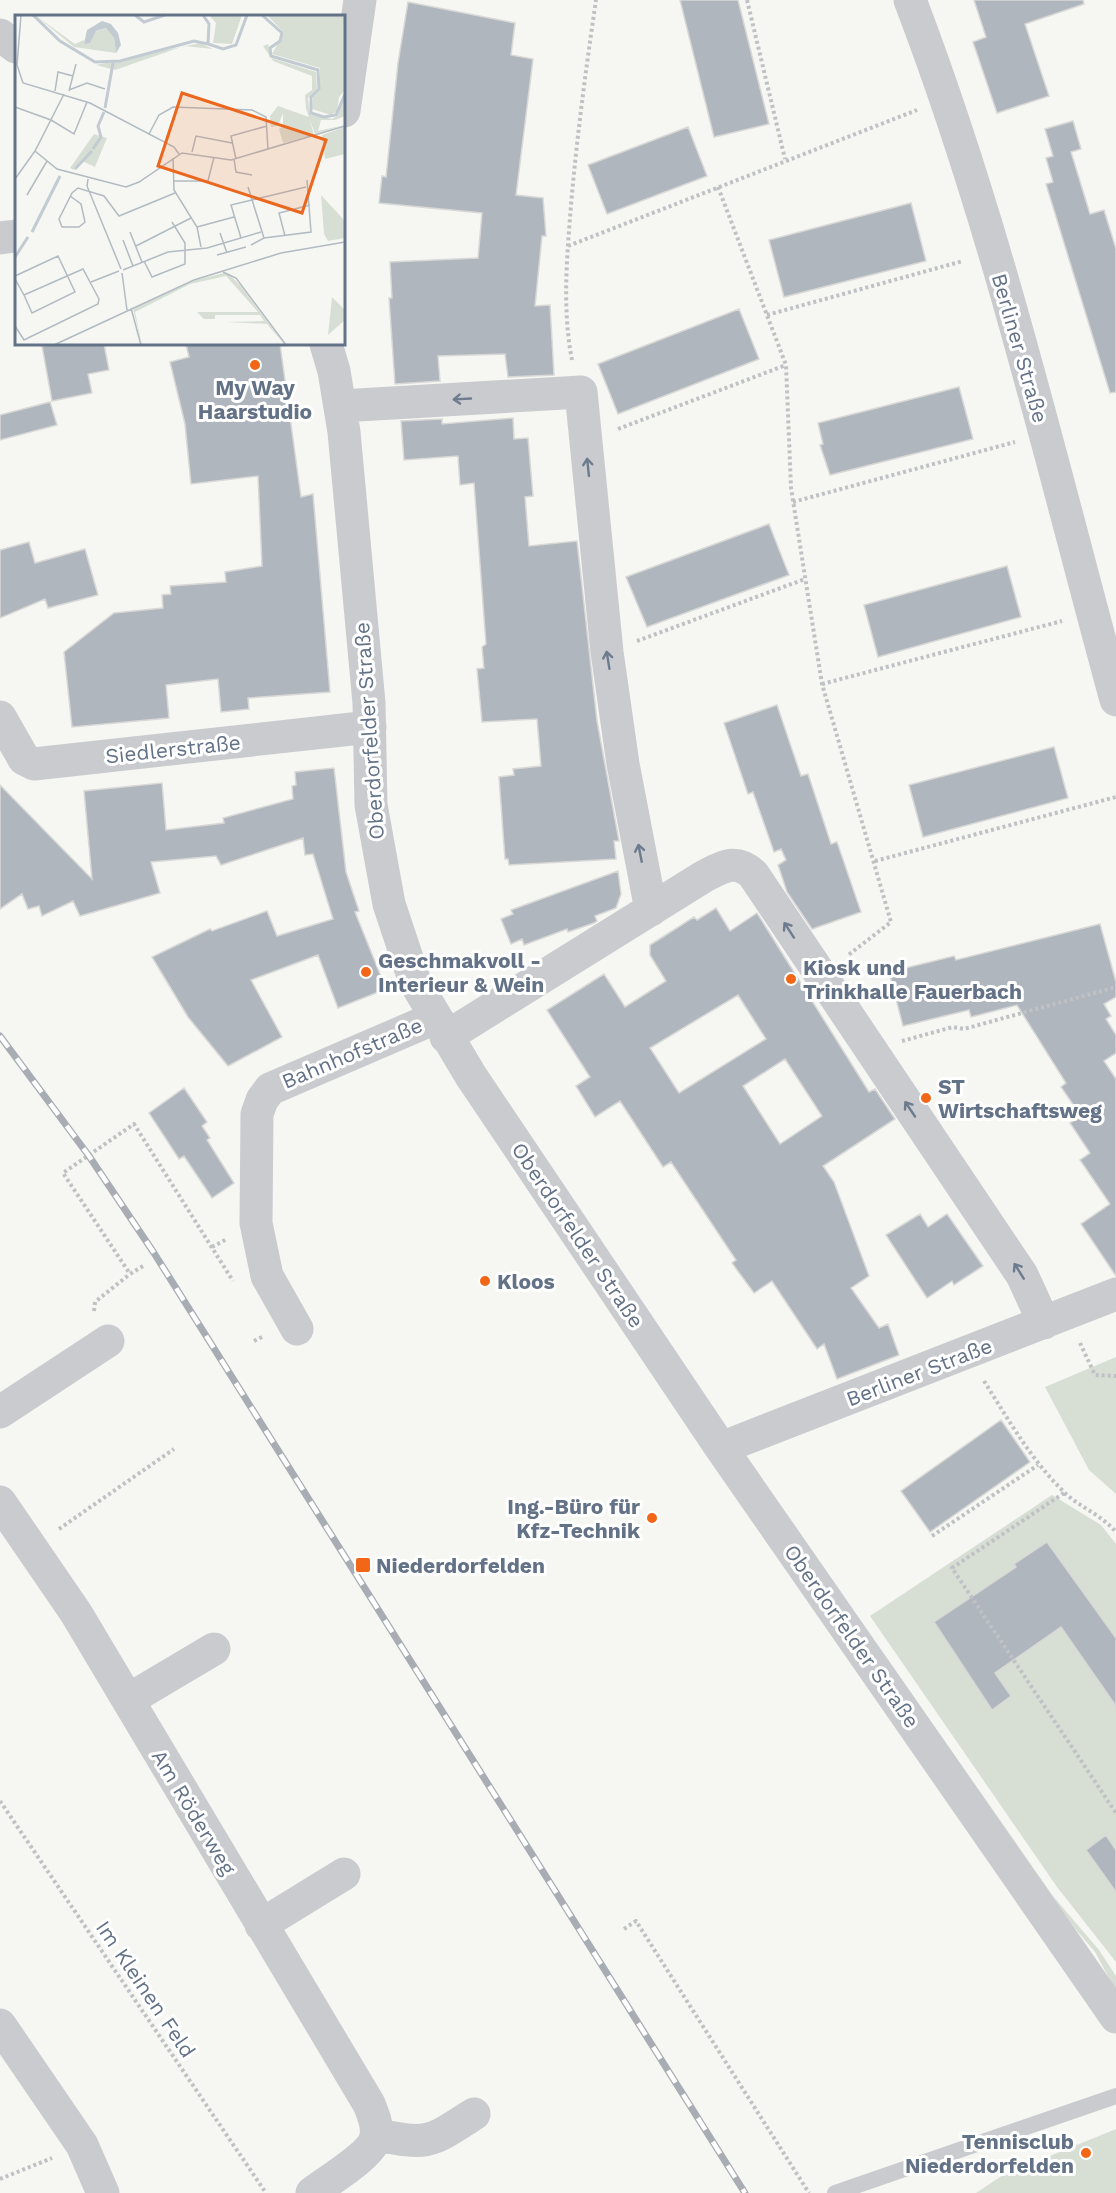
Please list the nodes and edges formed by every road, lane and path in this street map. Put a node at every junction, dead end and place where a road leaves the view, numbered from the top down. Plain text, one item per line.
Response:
1 (360, 0) edge
2 (596, 0) edge
3 (747, 0) edge
4 (910, 0) edge
5 (0, 35) edge
6 (15, 46) edge
7 (944, 100) junction
8 (345, 104) edge
9 (785, 159) junction
10 (718, 187) junction
11 (15, 236) edge
12 (0, 238) edge
13 (568, 246) junction
14 (993, 253) junction
15 (766, 315) junction
16 (326, 345) edge
17 (786, 365) junction
18 (581, 392) junction
19 (341, 406) junction
20 (1045, 434) junction
21 (585, 441) junction
22 (793, 502) junction
23 (805, 579) junction
24 (1092, 614) junction
25 (607, 652) junction
26 (822, 684) junction
27 (1116, 700) edge
28 (0, 717) edge
29 (370, 727) junction
30 (1116, 797) edge
31 (875, 861) junction
32 (651, 910) junction
33 (820, 977) junction
34 (1116, 987) edge
35 (441, 1027) junction
36 (870, 1050) junction
37 (143, 1266) dead end
38 (130, 1274) junction
39 (236, 1286) dead end
40 (1116, 1294) edge
41 (1056, 1319) junction
42 (282, 1331) joint
43 (108, 1341) joint
44 (254, 1341) dead end
45 (966, 1354) junction
46 (1116, 1376) edge
47 (0, 1412) edge
48 (721, 1448) junction
49 (174, 1449) dead end
50 (1038, 1465) junction
51 (1064, 1493) junction
52 (0, 1502) edge
53 (1116, 1532) edge
54 (932, 1536) dead end
55 (31, 1548) junction
56 (214, 1649) dead end
57 (128, 1700) junction
58 (0, 1801) edge
59 (1116, 1813) edge
60 (344, 1874) dead end
61 (261, 1925) junction
62 (624, 1929) dead end
63 (1116, 2016) edge
64 (0, 2025) edge
65 (1116, 2096) edge
66 (474, 2114) dead end
67 (377, 2135) junction
68 (82, 2145) junction
69 (0, 2179) edge
70 (102, 2193) edge
71 (266, 2193) edge
72 (312, 2193) edge
73 (809, 2193) edge
74 (835, 2193) edge

1 - 8 street
2 - 13 path
3 - 9 path
4 - 7 street, Berliner Straße
5 - 6 street
7 - 9 path
7 - 14 street, Berliner Straße
9 - 10 path
10 - 13 path
10 - 15 path
11 - 12 street
13 - 18 path
14 - 15 path
14 - 20 street, Berliner Straße
15 - 17 path
16 - 19 street, Oberdorfelder Straße
17 - 21 path
17 - 22 path
18 -> 19 street
18 - 21 street
19 - 29 street, Oberdorfelder Straße
20 - 22 path
20 - 24 street, Berliner Straße
25 -> 21 street
22 - 23 path
23 - 25 path
23 - 26 path
24 - 26 path
24 - 27 street, Berliner Straße
32 -> 25 street
26 - 31 path
28 - 29 street, Siedlerstraße
29 - 35 street, Oberdorfelder Straße
30 - 31 path
31 - 33 path
33 -> 32 street, Bahnhofstraße
32 - 35 street, Bahnhofstraße
33 - 36 street
34 - 36 path
35 - 42 street, Bahnhofstraße
35 - 48 street, Oberdorfelder Straße
41 -> 36 street
37 - 38 path
38 - 39 path
38 - 43 path
40 - 41 street, Berliner Straße
41 - 45 street, Berliner Straße
41 - 46 path
42 - 44 path
43 - 47 street
45 - 48 street, Berliner Straße
45 - 50 path
48 - 63 street, Oberdorfelder Straße
49 - 55 path
50 - 51 path
50 - 54 path
51 - 53 path
51 - 59 path
52 - 55 street, Am Röderweg
55 - 57 street, Am Röderweg
56 - 57 street
57 - 61 street, Am Röderweg
58 - 71 path, Im Kleinen Feld
60 - 61 street
61 - 67 street, Am Röderweg
62 - 73 path
64 - 68 street
65 - 74 lane
66 - 67 street
67 - 72 street
68 - 69 path
68 - 70 street

